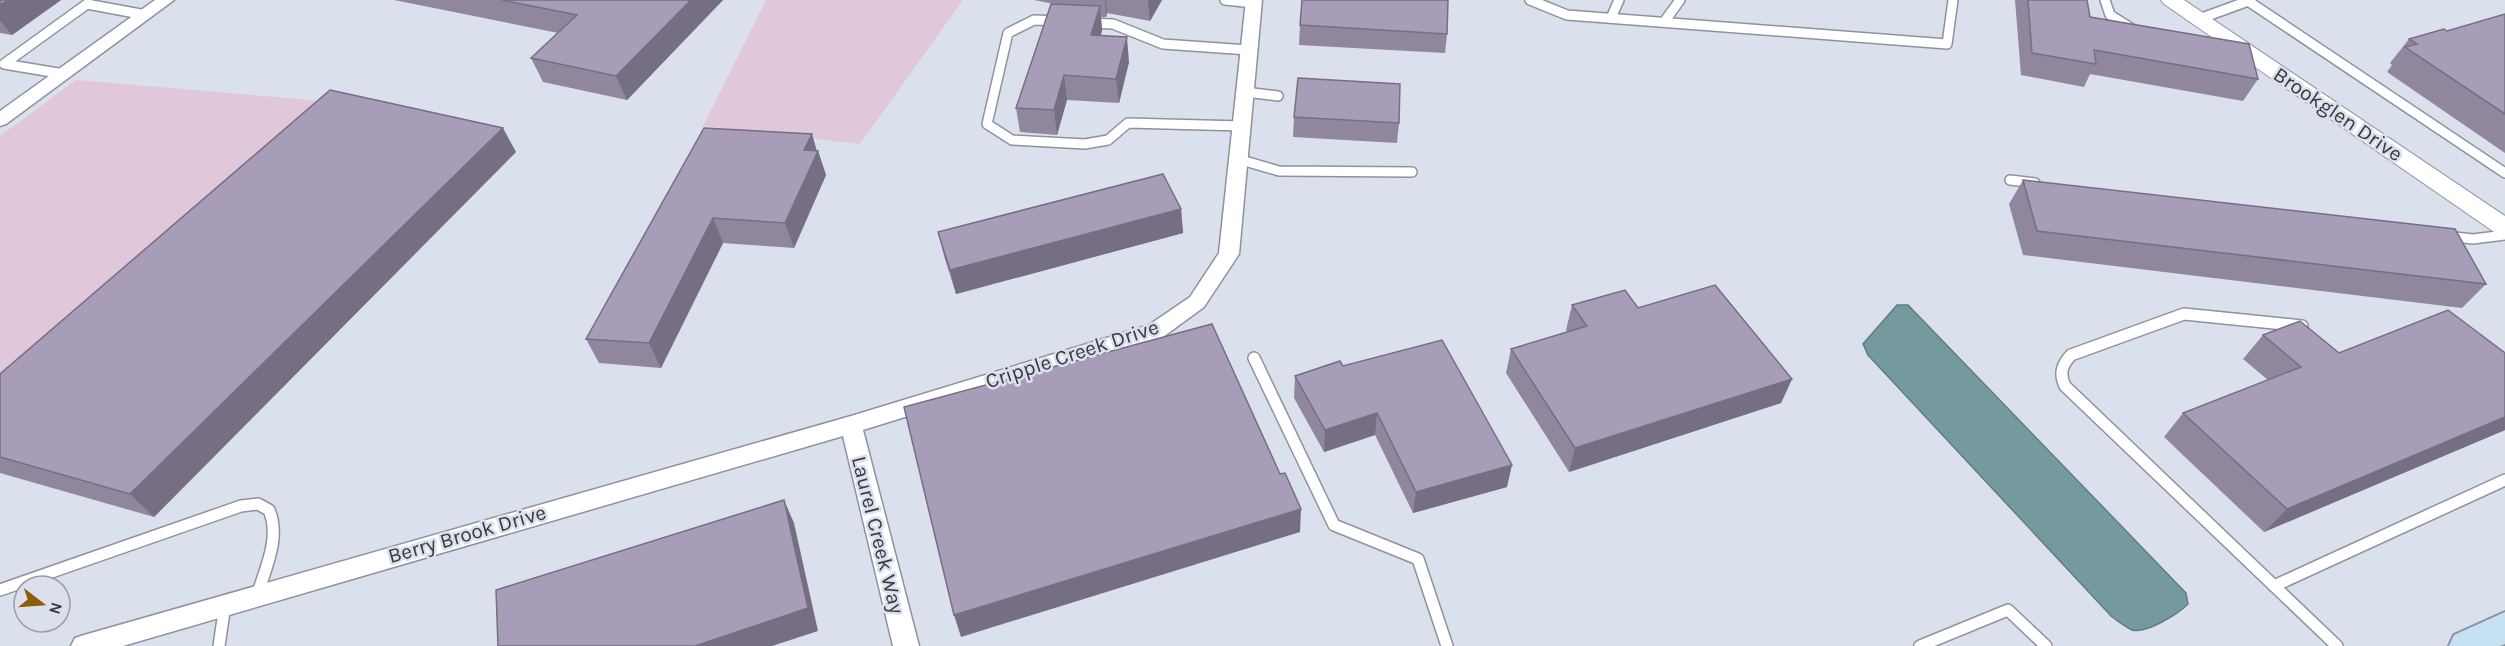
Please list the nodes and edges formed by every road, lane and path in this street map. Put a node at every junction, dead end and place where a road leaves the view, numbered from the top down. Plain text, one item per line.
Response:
1 (166, 0) edge
2 (1225, 0) edge
3 (1530, 0) edge
4 (1619, 0) edge
5 (1680, 0) edge
6 (1953, 0) edge
7 (2105, 0) edge
8 (2171, 0) edge
9 (2249, 1) edge
10 (1253, 2) edge
11 (146, 15) junction
12 (1611, 18) junction
13 (2199, 19) junction
14 (1068, 22) edge
15 (1079, 22) edge
16 (1664, 22) junction
17 (2140, 31) edge
18 (1248, 50) junction
19 (2, 64) edge
20 (64, 74) junction
21 (1245, 92) junction
22 (1278, 96) dead end
23 (0, 120) edge
24 (1242, 126) junction
25 (1238, 159) junction
26 (1412, 172) dead end
27 (2505, 173) edge
28 (2010, 180) dead end
29 (2046, 184) edge
30 (2505, 228) edge
31 (2438, 235) edge
32 (2505, 235) edge
33 (2306, 327) edge
34 (1254, 358) dead end
35 (850, 424) junction
36 (2505, 480) edge
37 (2274, 586) junction
38 (0, 590) edge
39 (257, 596) junction
40 (225, 605) junction
41 (2505, 627) edge
42 (84, 646) edge
43 (219, 646) edge
44 (906, 646) edge
45 (1447, 646) edge
46 (1920, 646) edge
47 (2046, 646) edge
48 (2337, 646) edge
49 (2466, 646) edge

1 - 11 street
2 - 10 lane
3 - 12 lane
4 - 12 lane
5 - 16 lane
6 - 16 lane
7 - 17 lane
8 - 13 street, Brookglen Drive
9 - 13 lane
9 - 27 lane
10 - 18 street, Cripple Creek Drive
11 - 19 lane
11 - 20 street
12 - 16 lane
13 - 30 street, Brookglen Drive
14 - 24 lane
15 - 18 lane
18 - 21 street, Cripple Creek Drive
19 - 20 lane
20 - 23 street
21 - 22 lane
21 - 24 street, Cripple Creek Drive
24 - 25 street, Cripple Creek Drive
25 - 26 lane
25 - 35 street, Cripple Creek Drive
28 - 29 lane
31 - 32 lane
33 - 37 lane
34 - 45 lane
35 - 39 street, Berry Brook Drive
35 - 44 street, Laurel Creek Way
36 - 37 lane
37 - 48 lane
38 - 39 lane
39 - 40 street, Berry Brook Drive
40 - 42 street, Berry Brook Drive
40 - 43 lane
41 - 49 main road
46 - 47 lane

